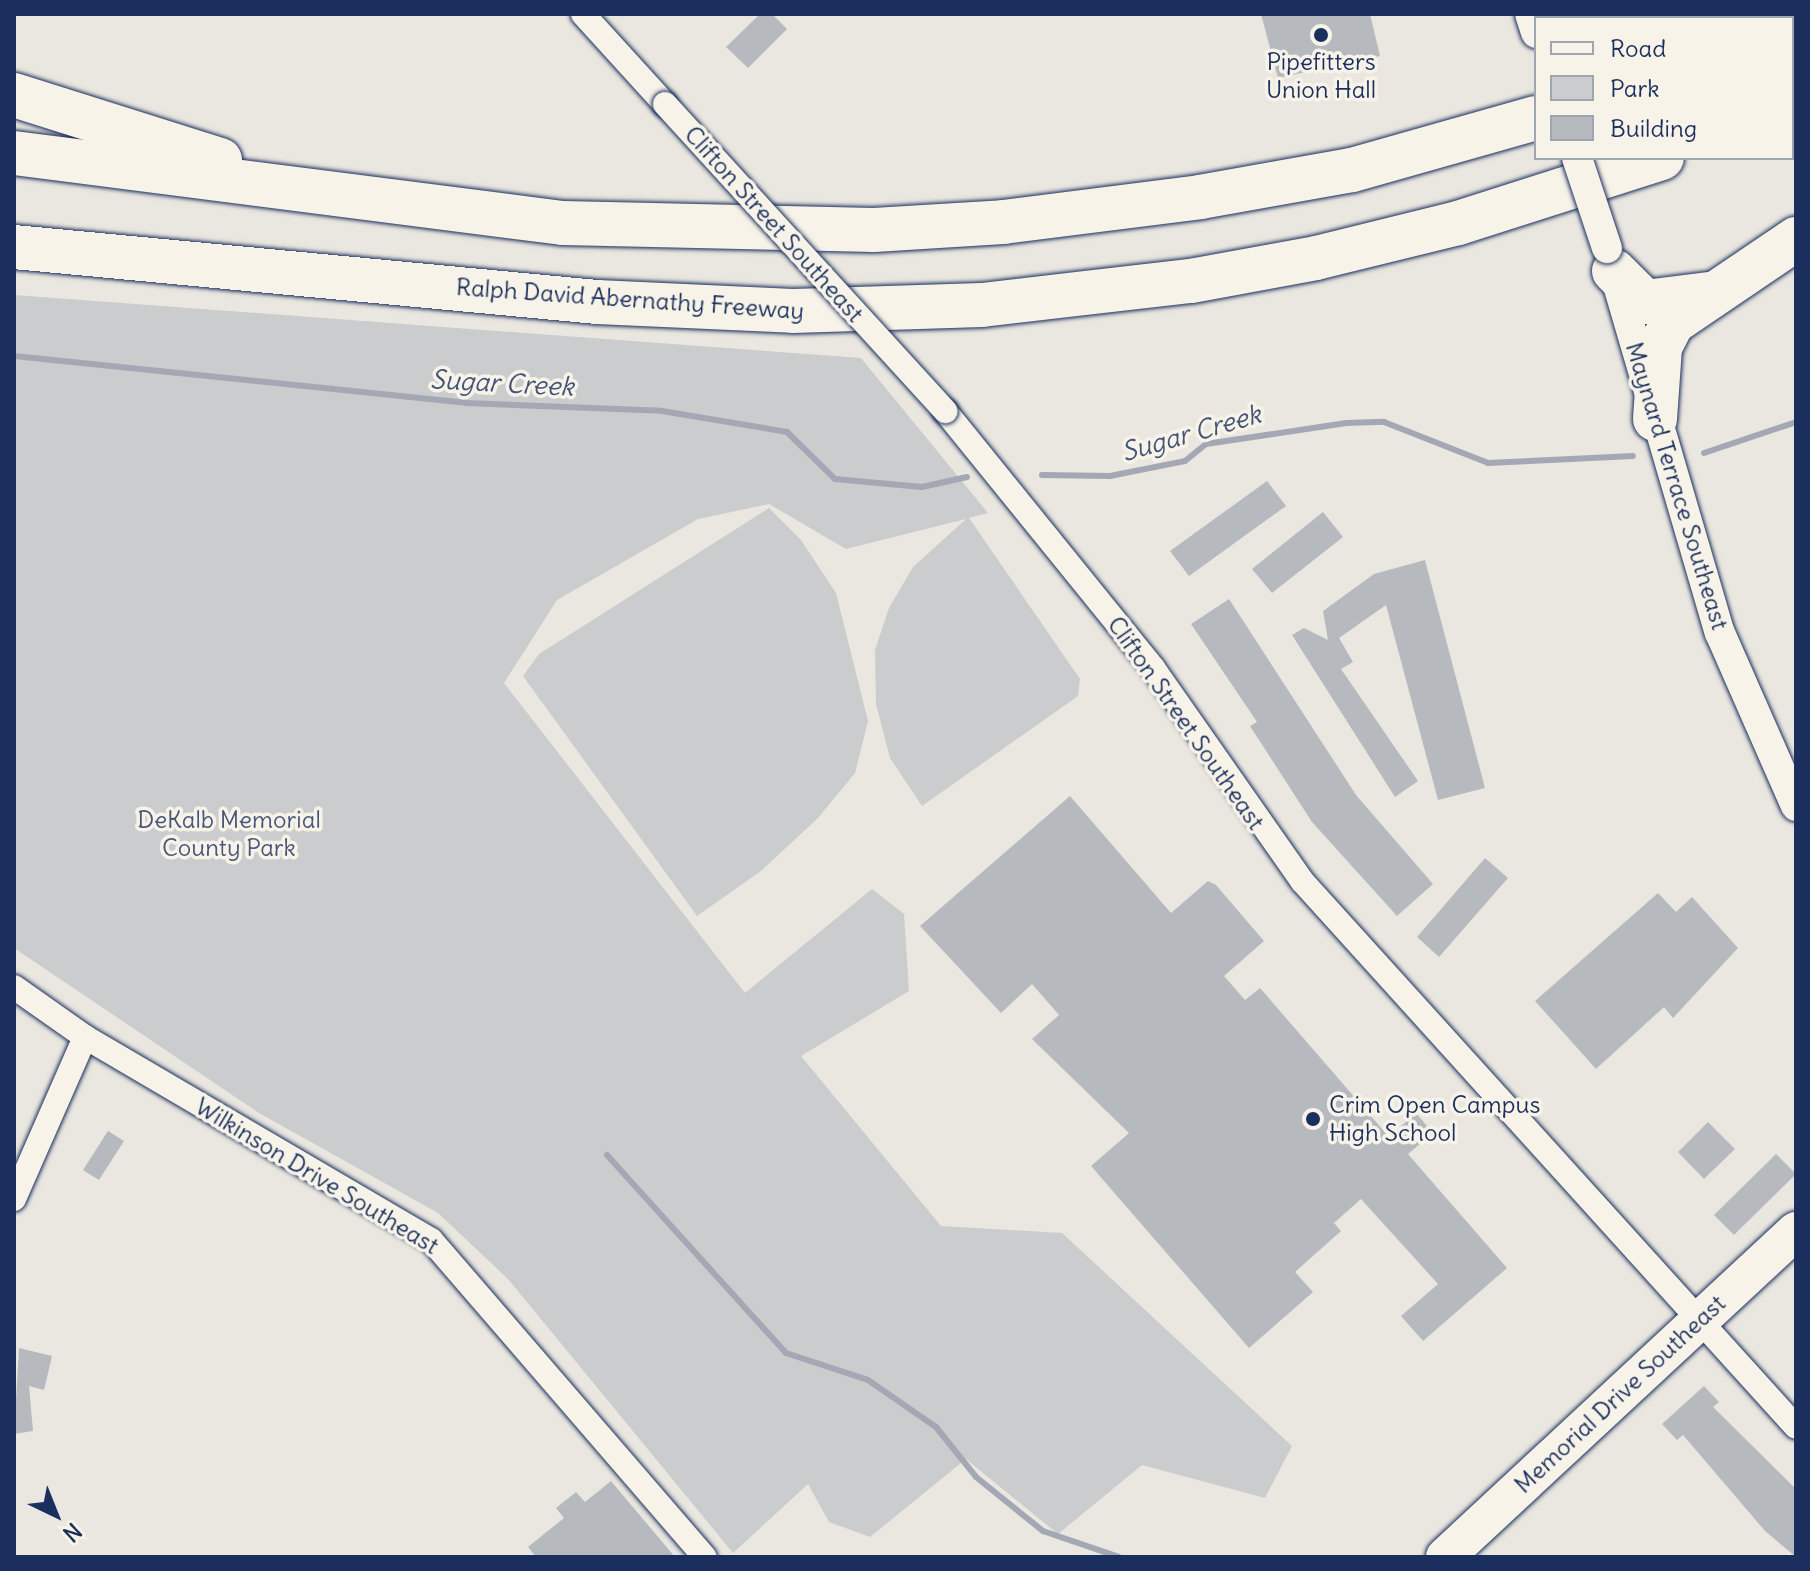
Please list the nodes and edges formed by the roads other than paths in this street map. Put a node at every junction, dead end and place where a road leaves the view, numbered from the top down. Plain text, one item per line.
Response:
1 (583, 14) edge
2 (14, 95) edge
3 (1534, 119) edge
4 (14, 153) edge
5 (1578, 160) edge
6 (1656, 160) edge
7 (337, 197) junction
8 (1796, 239) edge
9 (14, 247) edge
10 (1610, 260) junction
11 (14, 262) edge
12 (238, 267) junction
13 (1720, 289) junction
14 (1655, 419) junction
15 (1796, 806) edge
16 (14, 987) edge
17 (85, 1037) junction
18 (14, 1199) edge
19 (1796, 1231) edge
20 (1698, 1322) junction
21 (1796, 1427) edge
22 (705, 1557) edge
23 (1445, 1557) edge

1 - 20 street, Clifton Street Southeast, bridge
2 - 7 highway
3 - 7 highway
4 - 7 highway
5 - 10 street, Maynard Terrace Southeast, bridge
6 - 12 highway, Ralph David Abernathy Freeway
8 - 13 highway
9 - 12 highway, Ralph David Abernathy Freeway
10 - 13 highway
10 - 14 street, Maynard Terrace Southeast
11 - 12 highway
13 - 14 highway
14 - 15 street, Maynard Terrace Southeast
16 - 17 street, Wilkinson Drive Southeast
17 - 18 street
17 - 22 street, Wilkinson Drive Southeast
19 - 20 main road, Memorial Drive Southeast
20 - 21 street, Clifton Street Southeast
20 - 23 main road, Memorial Drive Southeast

